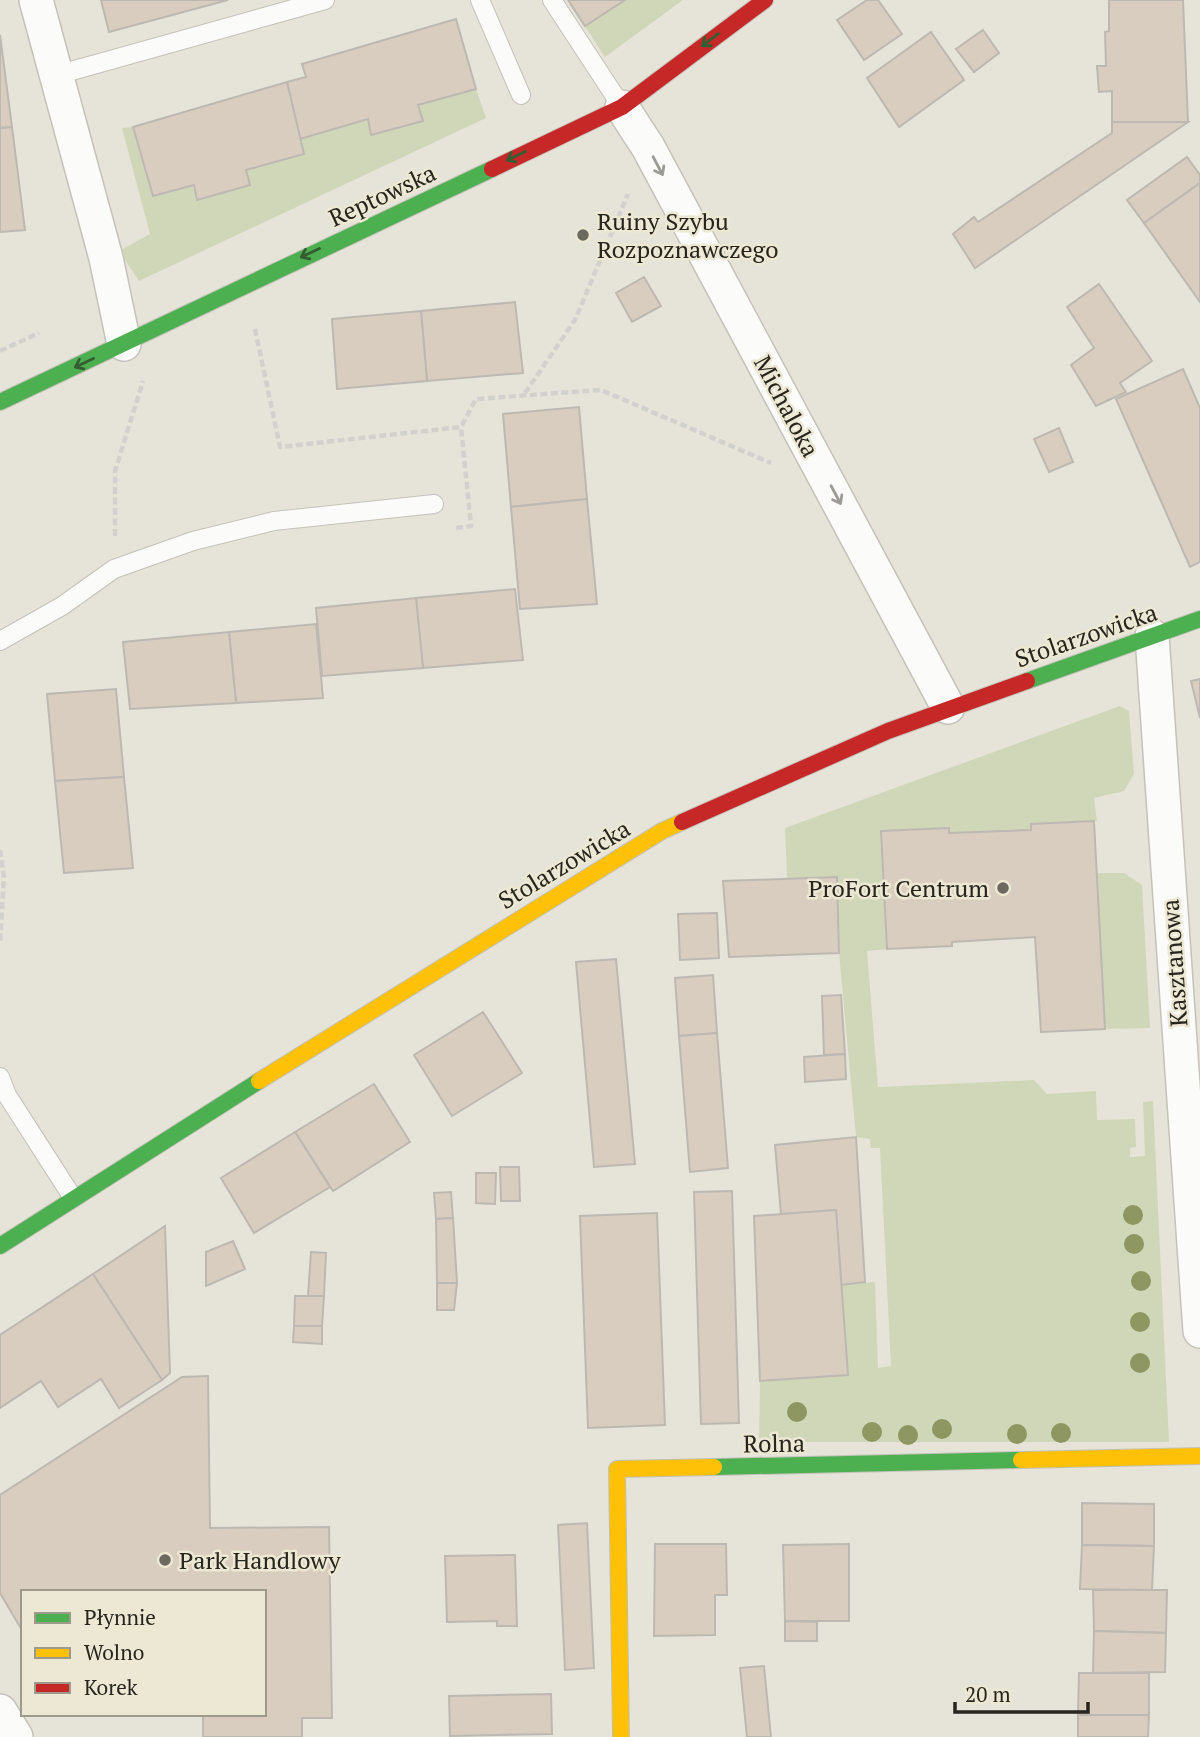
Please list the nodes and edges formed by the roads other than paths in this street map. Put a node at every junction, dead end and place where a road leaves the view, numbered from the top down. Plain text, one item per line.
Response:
1 (36, 0) edge
2 (325, 0) edge
3 (480, 0) edge
4 (552, 0) edge
5 (765, 0) edge
6 (57, 75) junction
7 (521, 95) dead end
8 (622, 107) junction
9 (124, 344) junction
10 (0, 402) edge
11 (433, 504) dead end
12 (1200, 619) edge
13 (1152, 636) junction
14 (0, 641) edge
15 (948, 707) junction
16 (0, 1077) edge
17 (73, 1198) junction
18 (0, 1246) edge
19 (1200, 1331) edge
20 (1200, 1456) edge
21 (0, 1711) edge
22 (16, 1737) edge
23 (621, 1737) edge

1 - 6 street
2 - 6 lane
3 - 7 lane
4 - 8 lane
5 -> 8 street, Reptowska
6 - 9 street
8 -> 9 street, Reptowska
8 -> 15 street, Michaloka
9 -> 10 street, Reptowska
11 - 14 lane
12 - 13 street, Stolarzowicka
13 - 15 street, Stolarzowicka
13 - 19 street, Kasztanowa
15 - 17 street, Stolarzowicka
16 - 17 lane
17 - 18 street, Stolarzowicka
20 - 23 street, Rolna
21 - 22 street

